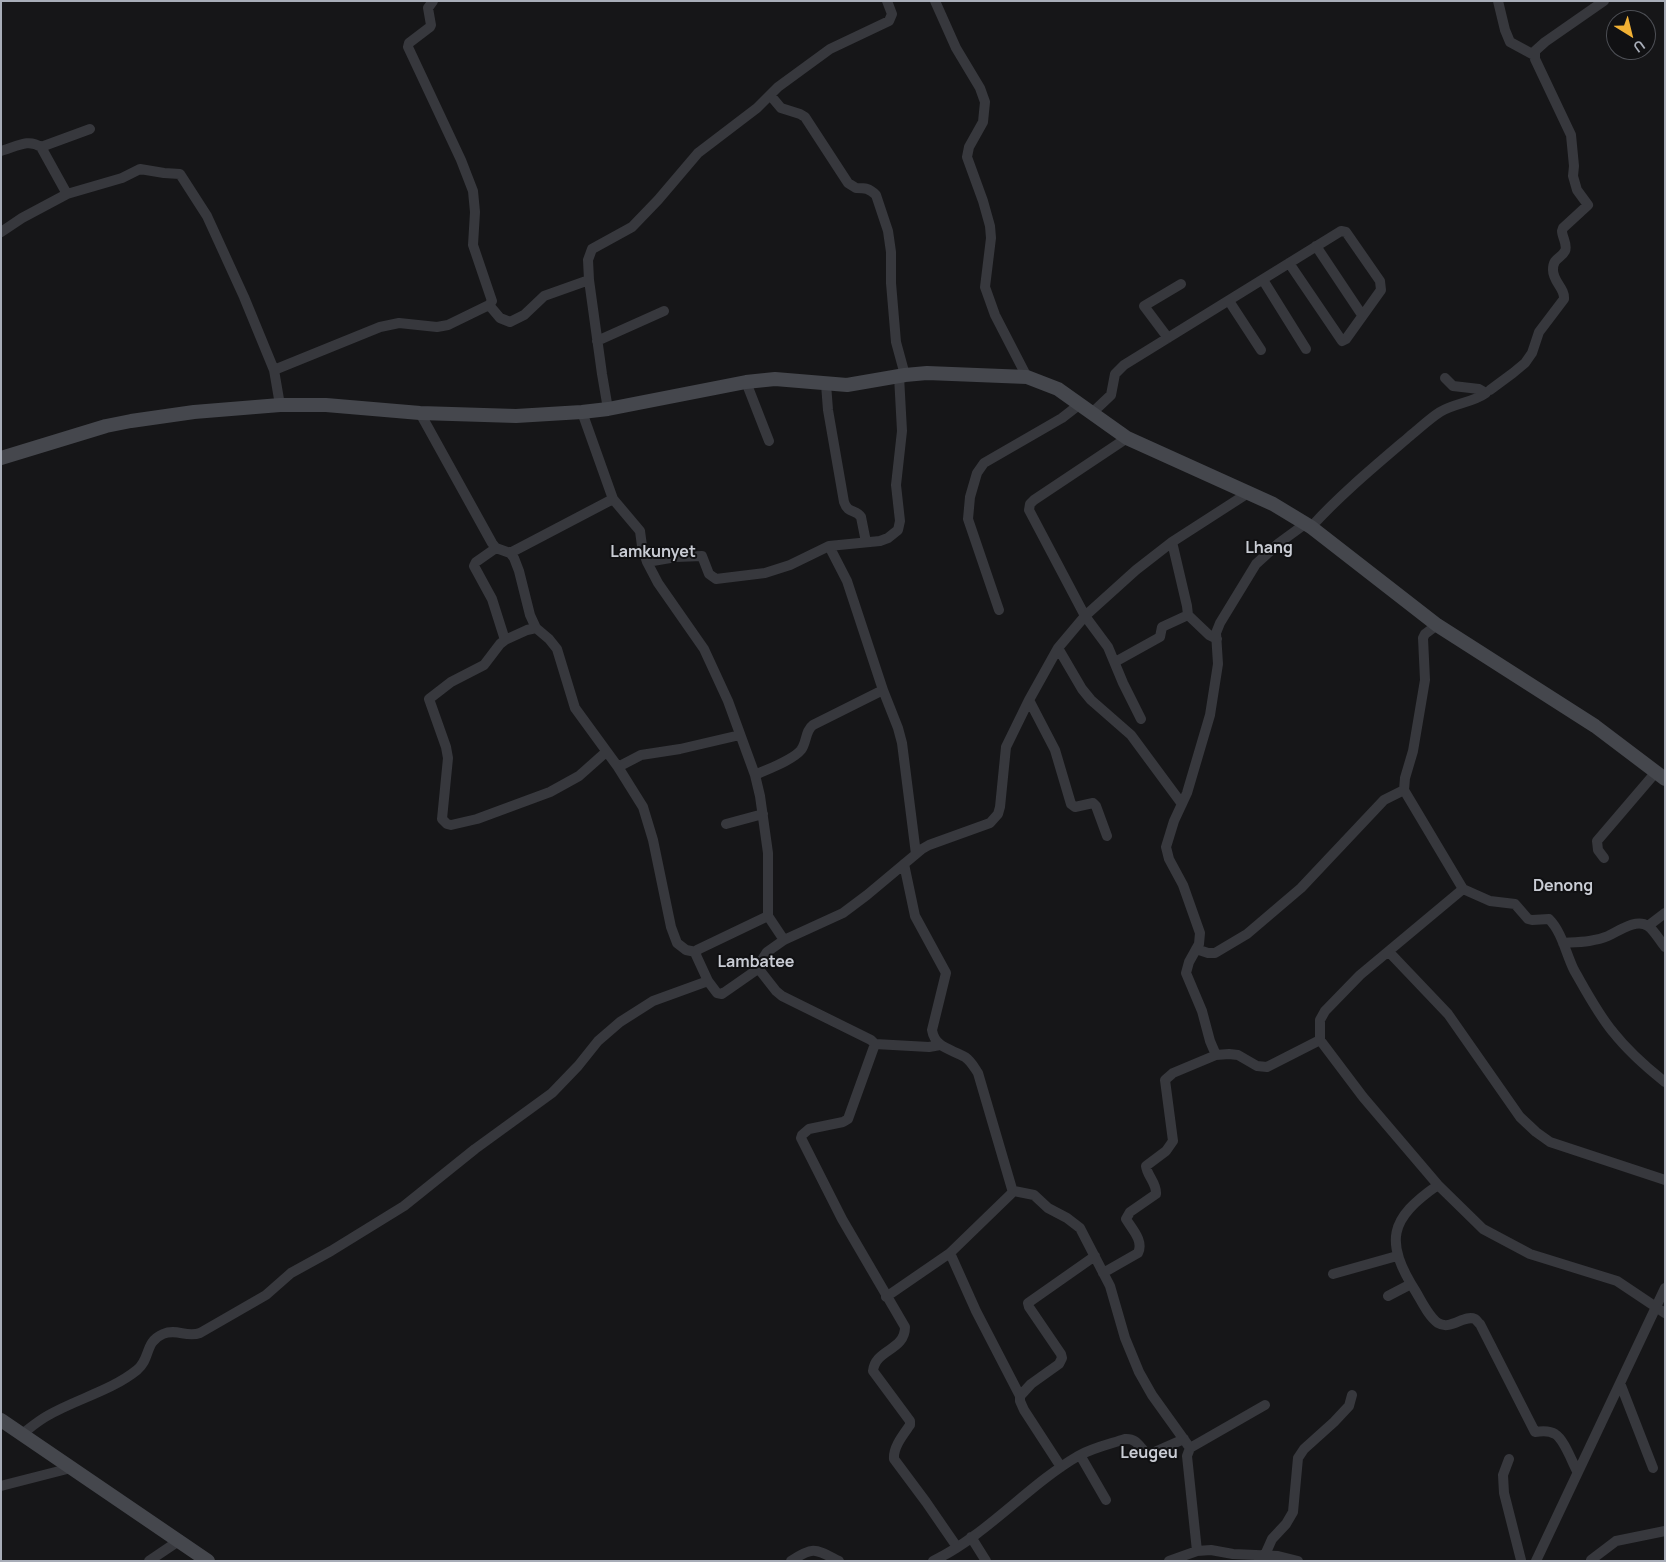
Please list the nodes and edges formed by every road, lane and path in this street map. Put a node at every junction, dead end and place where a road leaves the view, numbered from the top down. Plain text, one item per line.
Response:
1 (433, 1) edge
2 (887, 1) edge
3 (935, 1) edge
4 (1498, 1) edge
5 (1604, 1) edge
6 (1534, 55) junction
7 (770, 95) junction
8 (90, 130) dead end
9 (41, 148) junction
10 (1, 152) edge
11 (67, 194) junction
12 (1, 232) edge
13 (1316, 246) junction
14 (1290, 263) junction
15 (590, 280) junction
16 (1263, 280) junction
17 (1180, 284) dead end
18 (1229, 301) junction
19 (489, 305) junction
20 (664, 311) dead end
21 (1362, 315) junction
22 (1168, 338) junction
23 (597, 341) junction
24 (1306, 349) dead end
25 (1261, 350) dead end
26 (274, 370) junction
27 (902, 375) junction
28 (1026, 376) junction
29 (1445, 378) dead end
30 (746, 382) junction
31 (826, 384) junction
32 (1490, 390) dead end
33 (1080, 404) junction
34 (280, 405) junction
35 (608, 409) junction
36 (420, 412) junction
37 (582, 412) junction
38 (1092, 413) junction
39 (1127, 438) junction
40 (769, 441) dead end
41 (1, 458) edge
42 (1248, 494) junction
43 (612, 499) junction
44 (1308, 526) junction
45 (866, 542) junction
46 (1172, 542) junction
47 (829, 546) junction
48 (496, 548) junction
49 (510, 553) junction
50 (647, 562) junction
51 (999, 610) dead end
52 (1188, 615) junction
53 (1085, 616) junction
54 (1437, 625) junction
55 (536, 628) junction
56 (1217, 639) junction
57 (505, 640) junction
58 (1058, 648) junction
59 (1115, 662) junction
60 (883, 690) junction
61 (1029, 700) junction
62 (1141, 719) dead end
63 (740, 735) junction
64 (606, 752) junction
65 (618, 767) junction
66 (755, 774) junction
67 (1660, 775) edge
68 (1404, 790) junction
69 (1182, 804) junction
70 (763, 814) junction
71 (726, 824) dead end
72 (1108, 836) dead end
73 (916, 854) junction
74 (1604, 858) dead end
75 (904, 864) junction
76 (1463, 889) junction
77 (1665, 912) edge
78 (768, 916) junction
79 (1648, 926) junction
80 (784, 940) junction
81 (1562, 943) junction
82 (1665, 947) edge
83 (1196, 949) junction
84 (696, 952) junction
85 (1389, 952) junction
86 (758, 968) junction
87 (708, 981) junction
88 (1320, 1040) junction
89 (875, 1044) junction
90 (940, 1046) junction
91 (1216, 1055) junction
92 (1665, 1082) edge
93 (1665, 1180) edge
94 (1438, 1184) junction
95 (1014, 1191) junction
96 (950, 1253) junction
97 (1095, 1256) junction
98 (1397, 1256) junction
99 (1104, 1273) junction
100 (1333, 1274) dead end
101 (1411, 1284) junction
102 (1665, 1288) edge
103 (1388, 1296) dead end
104 (886, 1297) junction
105 (1661, 1310) edge
106 (1620, 1383) junction
107 (1352, 1394) dead end
108 (1020, 1396) junction
109 (1265, 1405) dead end
110 (1, 1420) edge
111 (22, 1434) junction
112 (1184, 1440) junction
113 (1190, 1448) junction
114 (1080, 1455) junction
115 (1509, 1460) dead end
116 (71, 1468) junction
117 (1061, 1468) junction
118 (1653, 1468) dead end
119 (1577, 1471) junction
120 (1, 1486) edge
121 (1106, 1500) dead end
122 (1665, 1531) edge
123 (971, 1537) junction
124 (180, 1540) junction
125 (957, 1547) junction
126 (1197, 1551) junction
127 (1264, 1557) junction
128 (149, 1561) edge
129 (208, 1561) edge
130 (791, 1561) edge
131 (839, 1561) edge
132 (933, 1561) edge
133 (986, 1561) edge
134 (1169, 1561) edge
135 (1298, 1561) edge
136 (1521, 1561) edge
137 (1536, 1561) edge
138 (1591, 1561) edge

1 - 19 street
2 - 7 street
3 - 28 street
4 - 6 street
5 - 6 street
6 - 32 street
7 - 15 street
7 - 27 street
8 - 9 street
9 - 10 street
9 - 11 street
11 - 12 street
11 - 26 street
13 - 14 street
13 - 21 street
13 - 21 street
14 - 16 street
14 - 21 street
15 - 19 street
15 - 23 street
16 - 18 street
16 - 24 street
17 - 22 street
18 - 22 street
18 - 25 street
19 - 26 street
20 - 23 street
22 - 38 street
23 - 35 street
26 - 34 street
27 - 28 street
27 - 31 street
27 - 45 street
28 - 33 street
29 - 44 street
30 - 31 street
30 - 35 street
30 - 40 street
31 - 45 street
33 - 38 street
33 - 51 street
34 - 36 street
34 - 41 street
35 - 37 street
36 - 37 street
36 - 48 street
37 - 43 street
38 - 39 street
39 - 42 street
39 - 53 street
42 - 44 street
42 - 46 street
43 - 49 street
43 - 50 street
44 - 54 street
44 - 56 street
45 - 47 street
46 - 52 street
46 - 53 street
47 - 50 street
47 - 60 street
48 - 49 street
48 - 57 street
49 - 55 street
50 - 63 street
52 - 56 street
52 - 59 street
53 - 58 street
53 - 59 street
54 - 67 street
54 - 68 street
55 - 57 street
55 - 64 street
56 - 69 street
57 - 64 street
58 - 61 street
58 - 69 street
59 - 62 street
60 - 66 street
60 - 73 street
61 - 72 street
61 - 73 street
63 - 65 street
63 - 66 street
64 - 65 street
65 - 84 street
66 - 70 street
67 - 74 street
68 - 76 street
68 - 83 street
69 - 83 street
70 - 71 street
70 - 78 street
73 - 75 street
75 - 80 street
75 - 90 street
76 - 81 street
76 - 85 street
77 - 79 street
78 - 80 street
78 - 84 street
79 - 81 street
79 - 82 street
80 - 86 street
81 - 92 street
83 - 91 street
84 - 87 street
85 - 88 street
85 - 93 street
86 - 87 street
86 - 89 street
87 - 111 street
88 - 91 street
88 - 94 street
89 - 90 street
89 - 104 street
90 - 95 street
91 - 99 street
94 - 98 street
94 - 105 street
95 - 96 street
95 - 97 street
96 - 104 street
96 - 108 street
97 - 99 street
97 - 108 street
98 - 100 street
98 - 101 street
99 - 112 street
101 - 103 street
101 - 119 street
102 - 105 street
104 - 125 street
105 - 106 street
106 - 118 street
106 - 119 street
107 - 127 street
108 - 117 street
109 - 113 street
110 - 111 street
111 - 116 street
112 - 113 street
112 - 114 street
113 - 126 street
114 - 117 street
114 - 121 street
115 - 136 street
116 - 120 street
116 - 124 street
117 - 123 street
119 - 137 street
122 - 138 street
123 - 125 street
123 - 133 street
124 - 128 street
124 - 129 street
125 - 132 street
126 - 127 street
126 - 134 street
127 - 135 street
130 - 131 street

